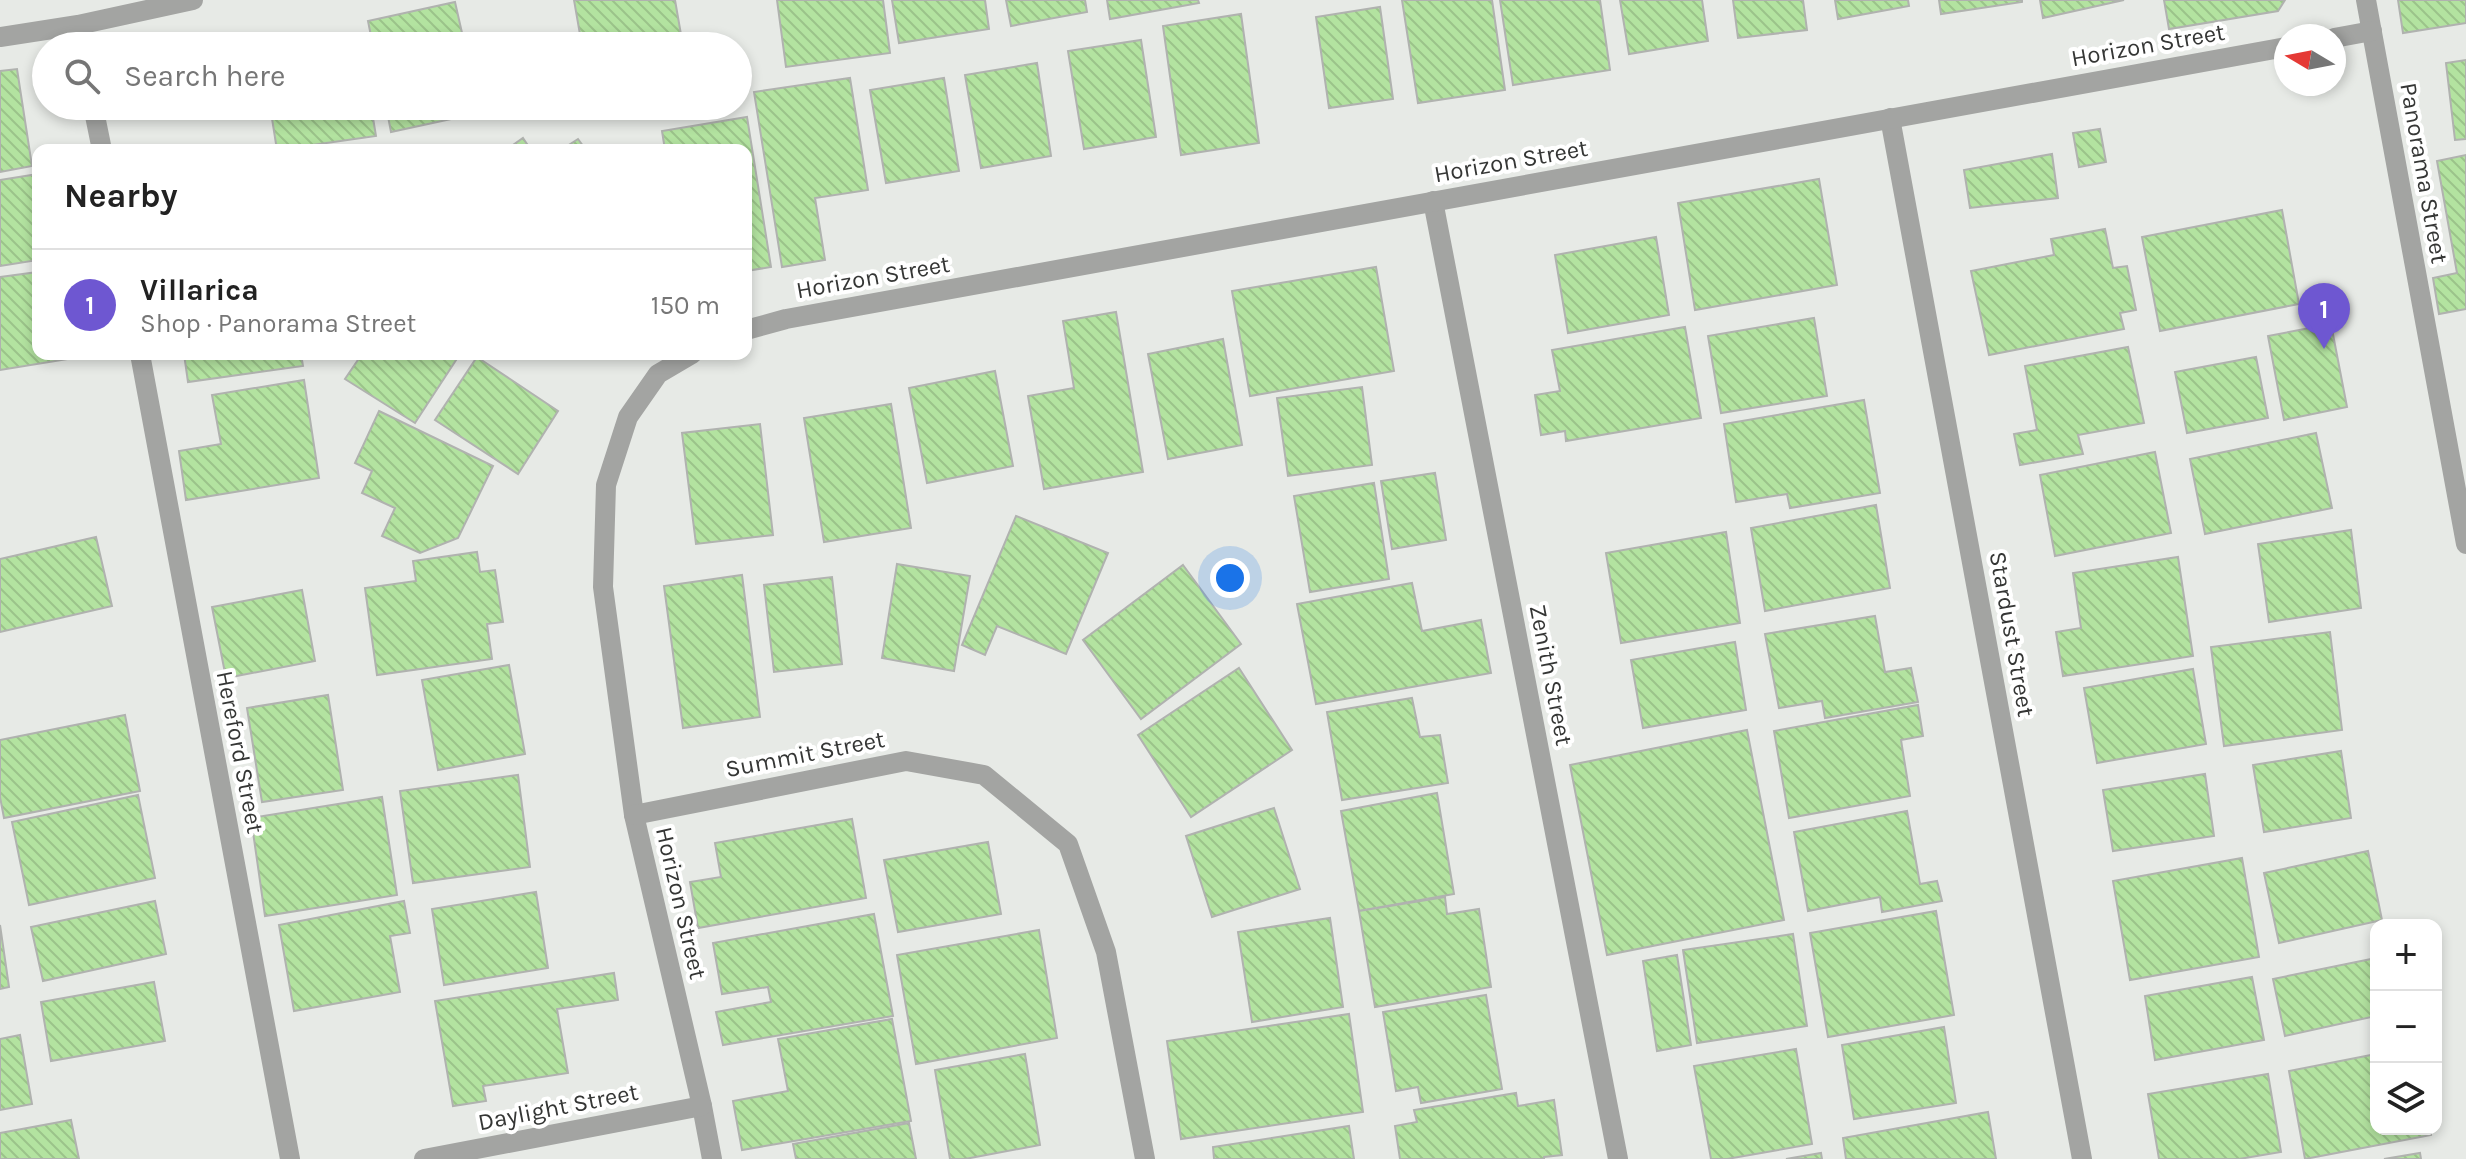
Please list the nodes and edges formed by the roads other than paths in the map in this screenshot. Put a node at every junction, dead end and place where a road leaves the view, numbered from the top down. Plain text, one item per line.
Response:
1 (193, 0) edge
2 (2366, 0) edge
3 (78, 25) junction
4 (2372, 31) junction
5 (32, 32) edge
6 (32, 32) edge
7 (79, 32) edge
8 (2346, 36) edge
9 (0, 37) edge
10 (2274, 49) edge
11 (1890, 118) junction
12 (96, 120) edge
13 (101, 144) edge
14 (1433, 201) junction
15 (752, 328) edge
16 (141, 360) edge
17 (682, 360) edge
18 (2463, 513) edge
19 (2466, 544) edge
20 (634, 815) junction
21 (702, 1106) junction
22 (290, 1159) edge
23 (424, 1159) edge
24 (712, 1159) edge
25 (1145, 1159) edge
26 (1618, 1159) edge
27 (2082, 1159) edge

1 - 3 street
2 - 4 street, Panorama Street
3 - 6 street
3 - 7 street
4 - 8 street
4 - 18 street, Panorama Street
5 - 9 street
10 - 11 street, Horizon Street
11 - 14 street, Horizon Street
11 - 27 street, Stardust Street
12 - 13 street
14 - 15 street, Horizon Street
14 - 26 street, Zenith Street
16 - 22 street, Hereford Street
17 - 20 street, Horizon Street
18 - 19 street, Panorama Street
20 - 21 street, Horizon Street
20 - 25 street, Summit Street
21 - 23 street, Daylight Street
21 - 24 street, Horizon Street

